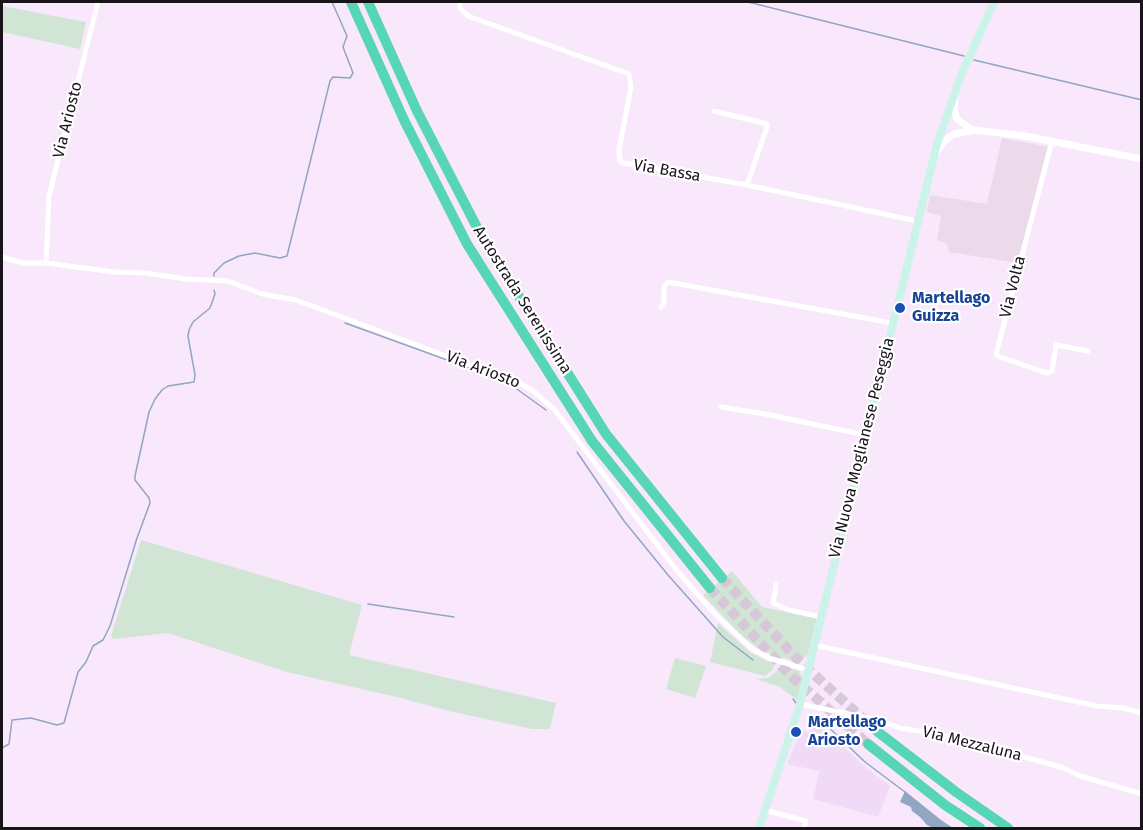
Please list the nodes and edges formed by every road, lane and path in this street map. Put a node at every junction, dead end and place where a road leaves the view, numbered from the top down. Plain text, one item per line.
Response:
1 (98, 2) edge
2 (351, 2) edge
3 (368, 2) edge
4 (460, 2) edge
5 (994, 2) edge
6 (956, 88) junction
7 (714, 111) dead end
8 (944, 122) junction
9 (958, 122) junction
10 (974, 130) junction
11 (958, 132) junction
12 (1052, 141) junction
13 (933, 159) junction
14 (1142, 159) edge
15 (747, 185) junction
16 (917, 221) junction
17 (2, 257) edge
18 (46, 263) junction
19 (661, 308) dead end
20 (892, 323) junction
21 (1088, 351) dead end
22 (720, 407) dead end
23 (865, 435) junction
24 (722, 578) tunnel mouth
25 (776, 585) dead end
26 (710, 588) tunnel mouth
27 (821, 617) junction
28 (814, 645) junction
29 (808, 670) junction
30 (800, 704) junction
31 (1142, 713) edge
32 (878, 732) tunnel mouth
33 (868, 744) tunnel mouth
34 (1142, 794) edge
35 (764, 810) junction
36 (759, 828) edge
37 (804, 828) edge
38 (980, 828) edge
39 (1008, 828) edge

1 - 18 street, Via Ariosto
2 - 26 highway, Autostrada Serenissima
3 - 24 highway, Autostrada Serenissima
4 - 15 street, Via Bassa
5 - 6 main road, Via Nuova Moglianese Peseggia
6 - 8 main road, Via Nuova Moglianese Peseggia
6 - 9 street
7 - 15 street
8 - 9 street
8 - 11 street
8 - 13 main road, Via Nuova Moglianese Peseggia
9 - 10 street
10 - 11 street
10 - 12 street
11 - 13 street
12 - 14 street
12 - 21 street, Via Volta
13 - 16 main road, Via Nuova Moglianese Peseggia
15 - 16 street, Via Bassa
16 - 20 main road, Via Nuova Moglianese Peseggia
17 - 18 street, Via Ariosto
18 - 29 street, Via Ariosto
19 - 20 street
20 - 23 main road, Via Nuova Moglianese Peseggia
22 - 23 street
23 - 27 main road, Via Nuova Moglianese Peseggia
25 - 27 street
27 - 28 main road, Via Nuova Moglianese Peseggia
28 - 29 main road, Via Nuova Moglianese Peseggia
28 - 31 street
29 - 30 main road, Via Nuova Moglianese Peseggia
30 - 34 street, Via Mezzaluna
30 - 35 main road, Via Nuova Moglianese Peseggia
32 - 39 highway
33 - 38 highway
35 - 36 main road, Via Nuova Moglianese Peseggia
35 - 37 street

